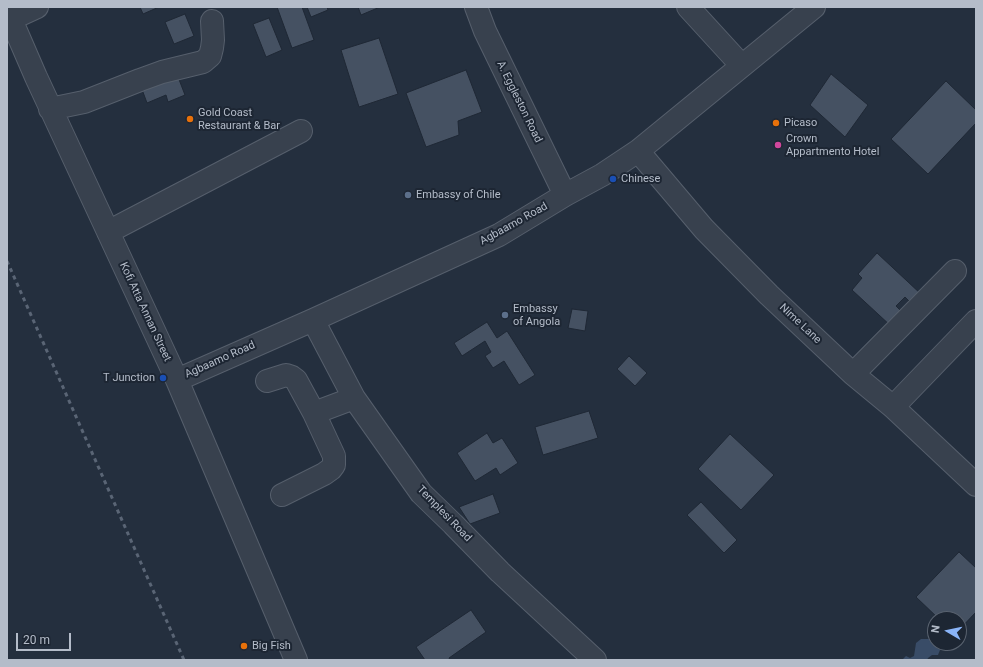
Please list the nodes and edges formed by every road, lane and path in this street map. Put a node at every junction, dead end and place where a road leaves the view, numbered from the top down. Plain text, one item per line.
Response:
1 (37, 7) edge
2 (476, 7) edge
3 (688, 7) edge
4 (814, 7) edge
5 (9, 15) edge
6 (212, 21) dead end
7 (742, 66) junction
8 (50, 109) junction
9 (301, 131) dead end
10 (638, 151) junction
11 (565, 195) junction
12 (108, 232) junction
13 (955, 271) dead end
14 (313, 320) junction
15 (976, 321) edge
16 (853, 374) junction
17 (177, 380) junction
18 (267, 381) dead end
19 (354, 398) junction
20 (893, 407) junction
21 (314, 413) junction
22 (976, 485) edge
23 (282, 495) dead end
24 (296, 660) edge
25 (596, 660) edge

1 - 5 street
2 - 11 street, A. Eggleston Road
3 - 7 street
4 - 7 street, Agbaamo Road
5 - 8 street, Kofi Atta Annan Street
6 - 8 street
7 - 10 street, Agbaamo Road
8 - 12 street, Kofi Atta Annan Street
9 - 12 street
10 - 11 street, Agbaamo Road
10 - 16 street, Nime Lane
11 - 14 street, Agbaamo Road
12 - 17 street, Kofi Atta Annan Street
13 - 16 street
14 - 17 street, Agbaamo Road
14 - 19 street, Templesi Road
15 - 20 street
16 - 20 street, Nime Lane
17 - 24 street, Kofi Atta Annan Street
18 - 21 street
19 - 21 street
19 - 25 street, Templesi Road
20 - 22 street, Nime Lane
21 - 23 street

